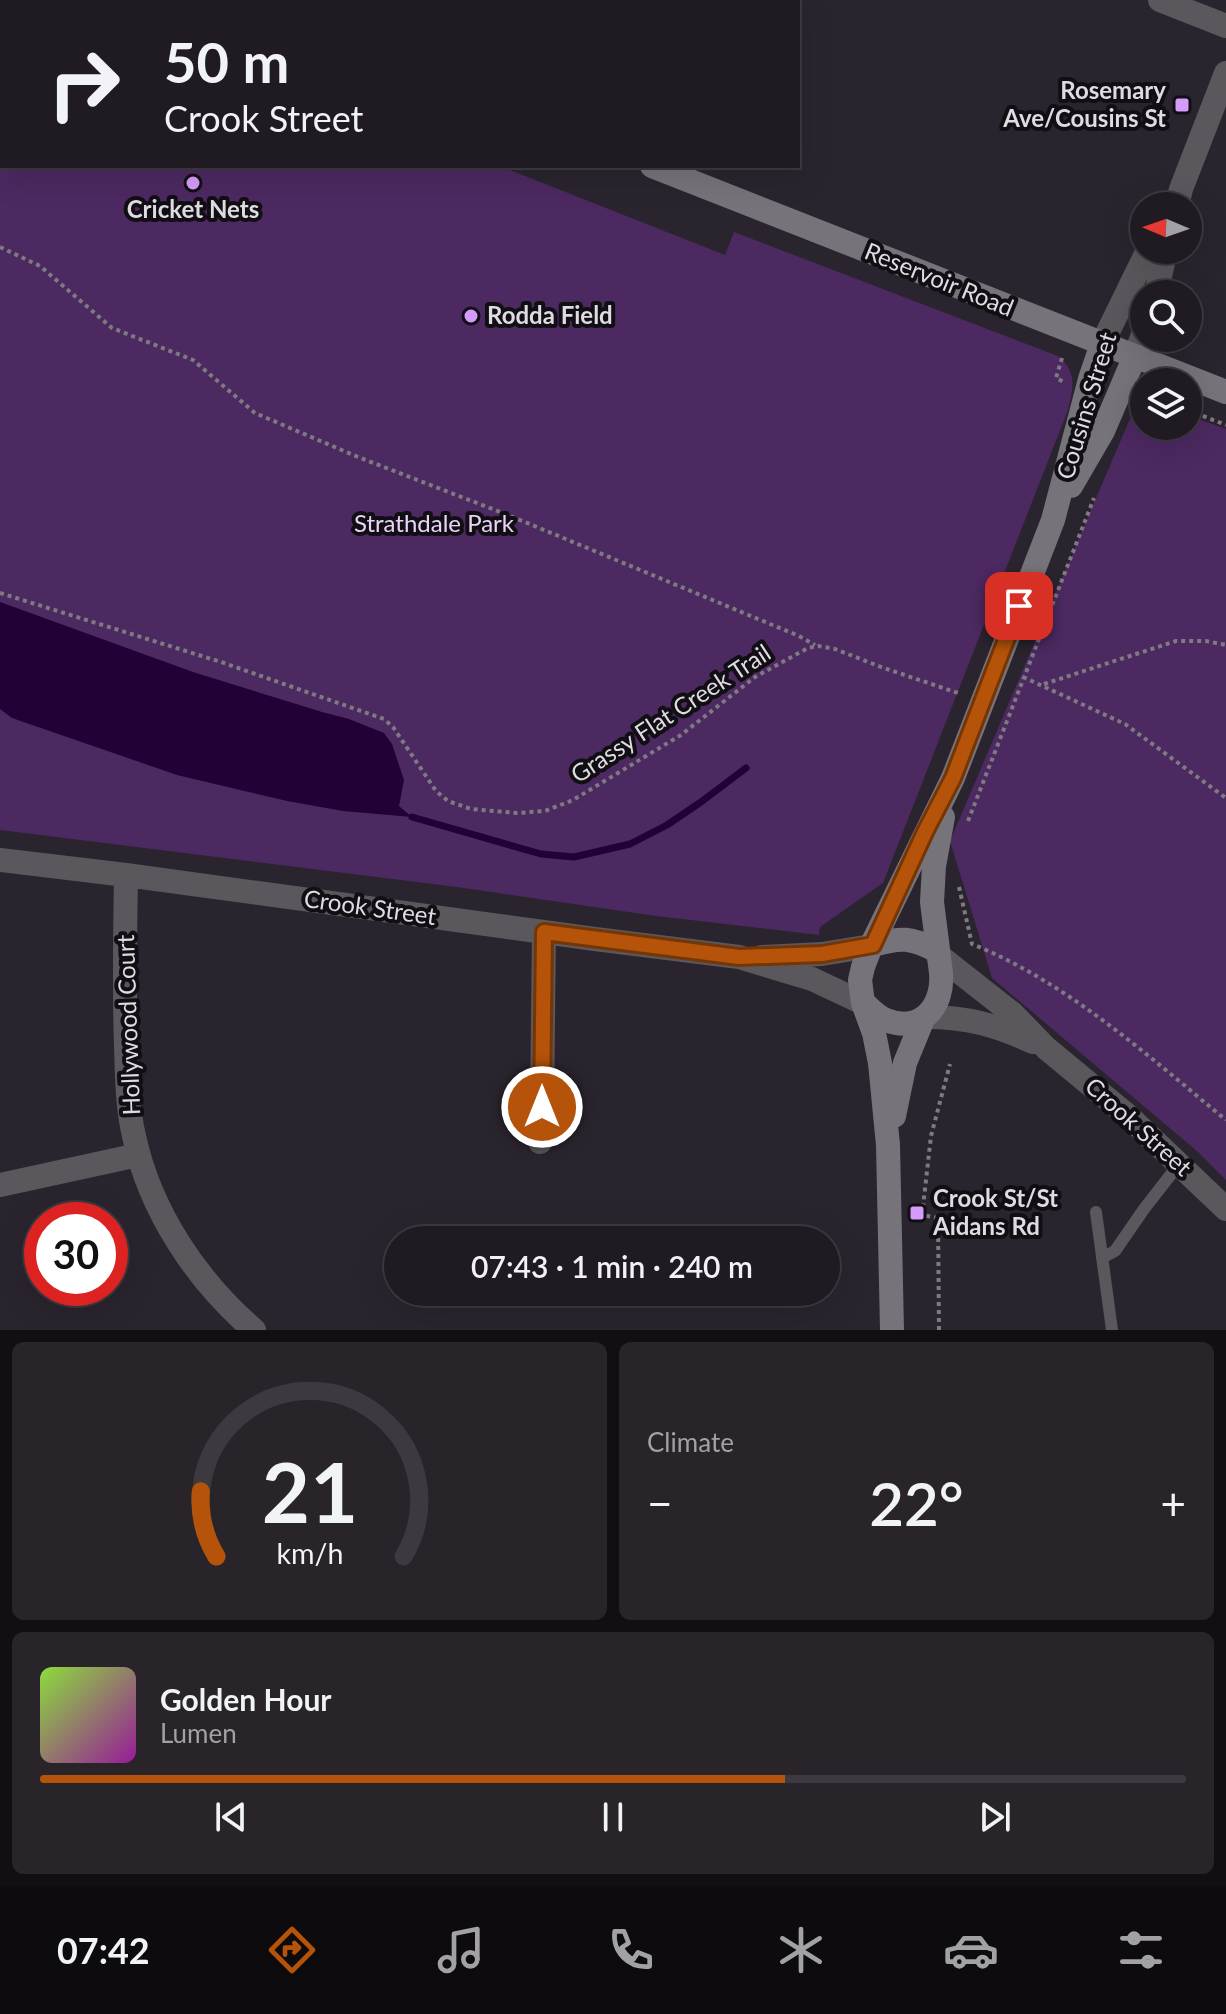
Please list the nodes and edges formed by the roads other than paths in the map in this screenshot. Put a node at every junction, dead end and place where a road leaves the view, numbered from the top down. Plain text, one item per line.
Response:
1 (1160, 0) edge
2 (1226, 26) edge
3 (1226, 73) edge
4 (657, 168) edge
5 (1180, 192) edge
6 (1141, 264) edge
7 (1102, 344) junction
8 (1136, 352) edge
9 (1135, 356) junction
10 (1226, 392) edge
11 (1053, 520) junction
12 (953, 778) junction
13 (0, 860) edge
14 (126, 875) junction
15 (544, 932) junction
16 (872, 945) junction
17 (938, 953) junction
18 (739, 957) junction
19 (864, 1004) junction
20 (925, 1018) junction
21 (1046, 1048) junction
22 (540, 1142) dead end
23 (888, 1145) junction
24 (138, 1155) junction
25 (1179, 1164) junction
26 (0, 1185) edge
27 (1226, 1209) edge
28 (1096, 1212) dead end
29 (1102, 1258) junction
30 (254, 1330) edge
31 (892, 1330) edge
32 (1112, 1330) edge

1 - 2 street
3 - 5 street
4 - 7 street, Reservoir Road
6 - 7 street, Cousins Street
7 - 9 street, Reservoir Road
7 - 11 street, Cousins Street
8 - 9 street, Cousins Street
9 - 10 street, Reservoir Road
9 - 11 street, Cousins Street
11 - 12 street, Cousins Street
12 - 16 street, Cousins Street
12 - 17 street, Cousins Street
13 - 14 street, Crook Street
14 - 15 street, Crook Street
14 - 24 street, Hollywood Court
15 - 18 street, Crook Street
15 - 22 street
16 - 17 street
16 - 18 street, Crook Street
16 - 19 street
17 - 20 street
17 - 21 street, Crook Street
18 - 19 street, Crook Street
19 - 20 street
19 - 23 street
20 - 21 street, Crook Street
20 - 23 street
21 - 25 street, Crook Street
23 - 31 street
24 - 26 street
24 - 30 street, Hollywood Court
25 - 27 street, Crook Street
25 - 29 lane
28 - 29 lane
29 - 32 lane

